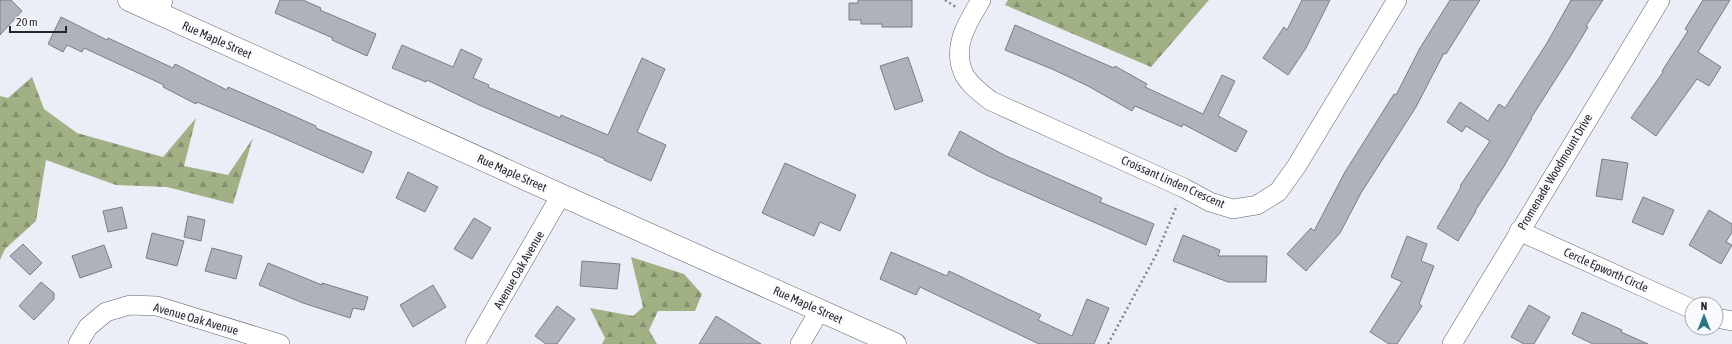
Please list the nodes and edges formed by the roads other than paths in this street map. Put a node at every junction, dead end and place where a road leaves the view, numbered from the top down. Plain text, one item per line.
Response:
1 (129, 0) edge
2 (981, 0) edge
3 (1397, 0) edge
4 (1660, 0) edge
5 (161, 7) edge
6 (561, 195) junction
7 (1519, 231) junction
8 (1684, 305) edge
9 (820, 310) junction
10 (78, 344) edge
11 (280, 344) edge
12 (475, 344) edge
13 (800, 344) edge
14 (895, 344) edge
15 (1452, 344) edge

1 - 5 street, Rue Maple Street
2 - 3 street, Croissant Linden Crescent
4 - 7 street, Promenade Woodmount Drive
5 - 6 street, Rue Maple Street
6 - 9 street, Rue Maple Street
6 - 12 street, Avenue Oak Avenue
7 - 8 street, Cercle Epworth Circle
7 - 15 street, Promenade Woodmount Drive
9 - 13 street
9 - 14 street, Rue Maple Street
10 - 11 street, Avenue Oak Avenue

